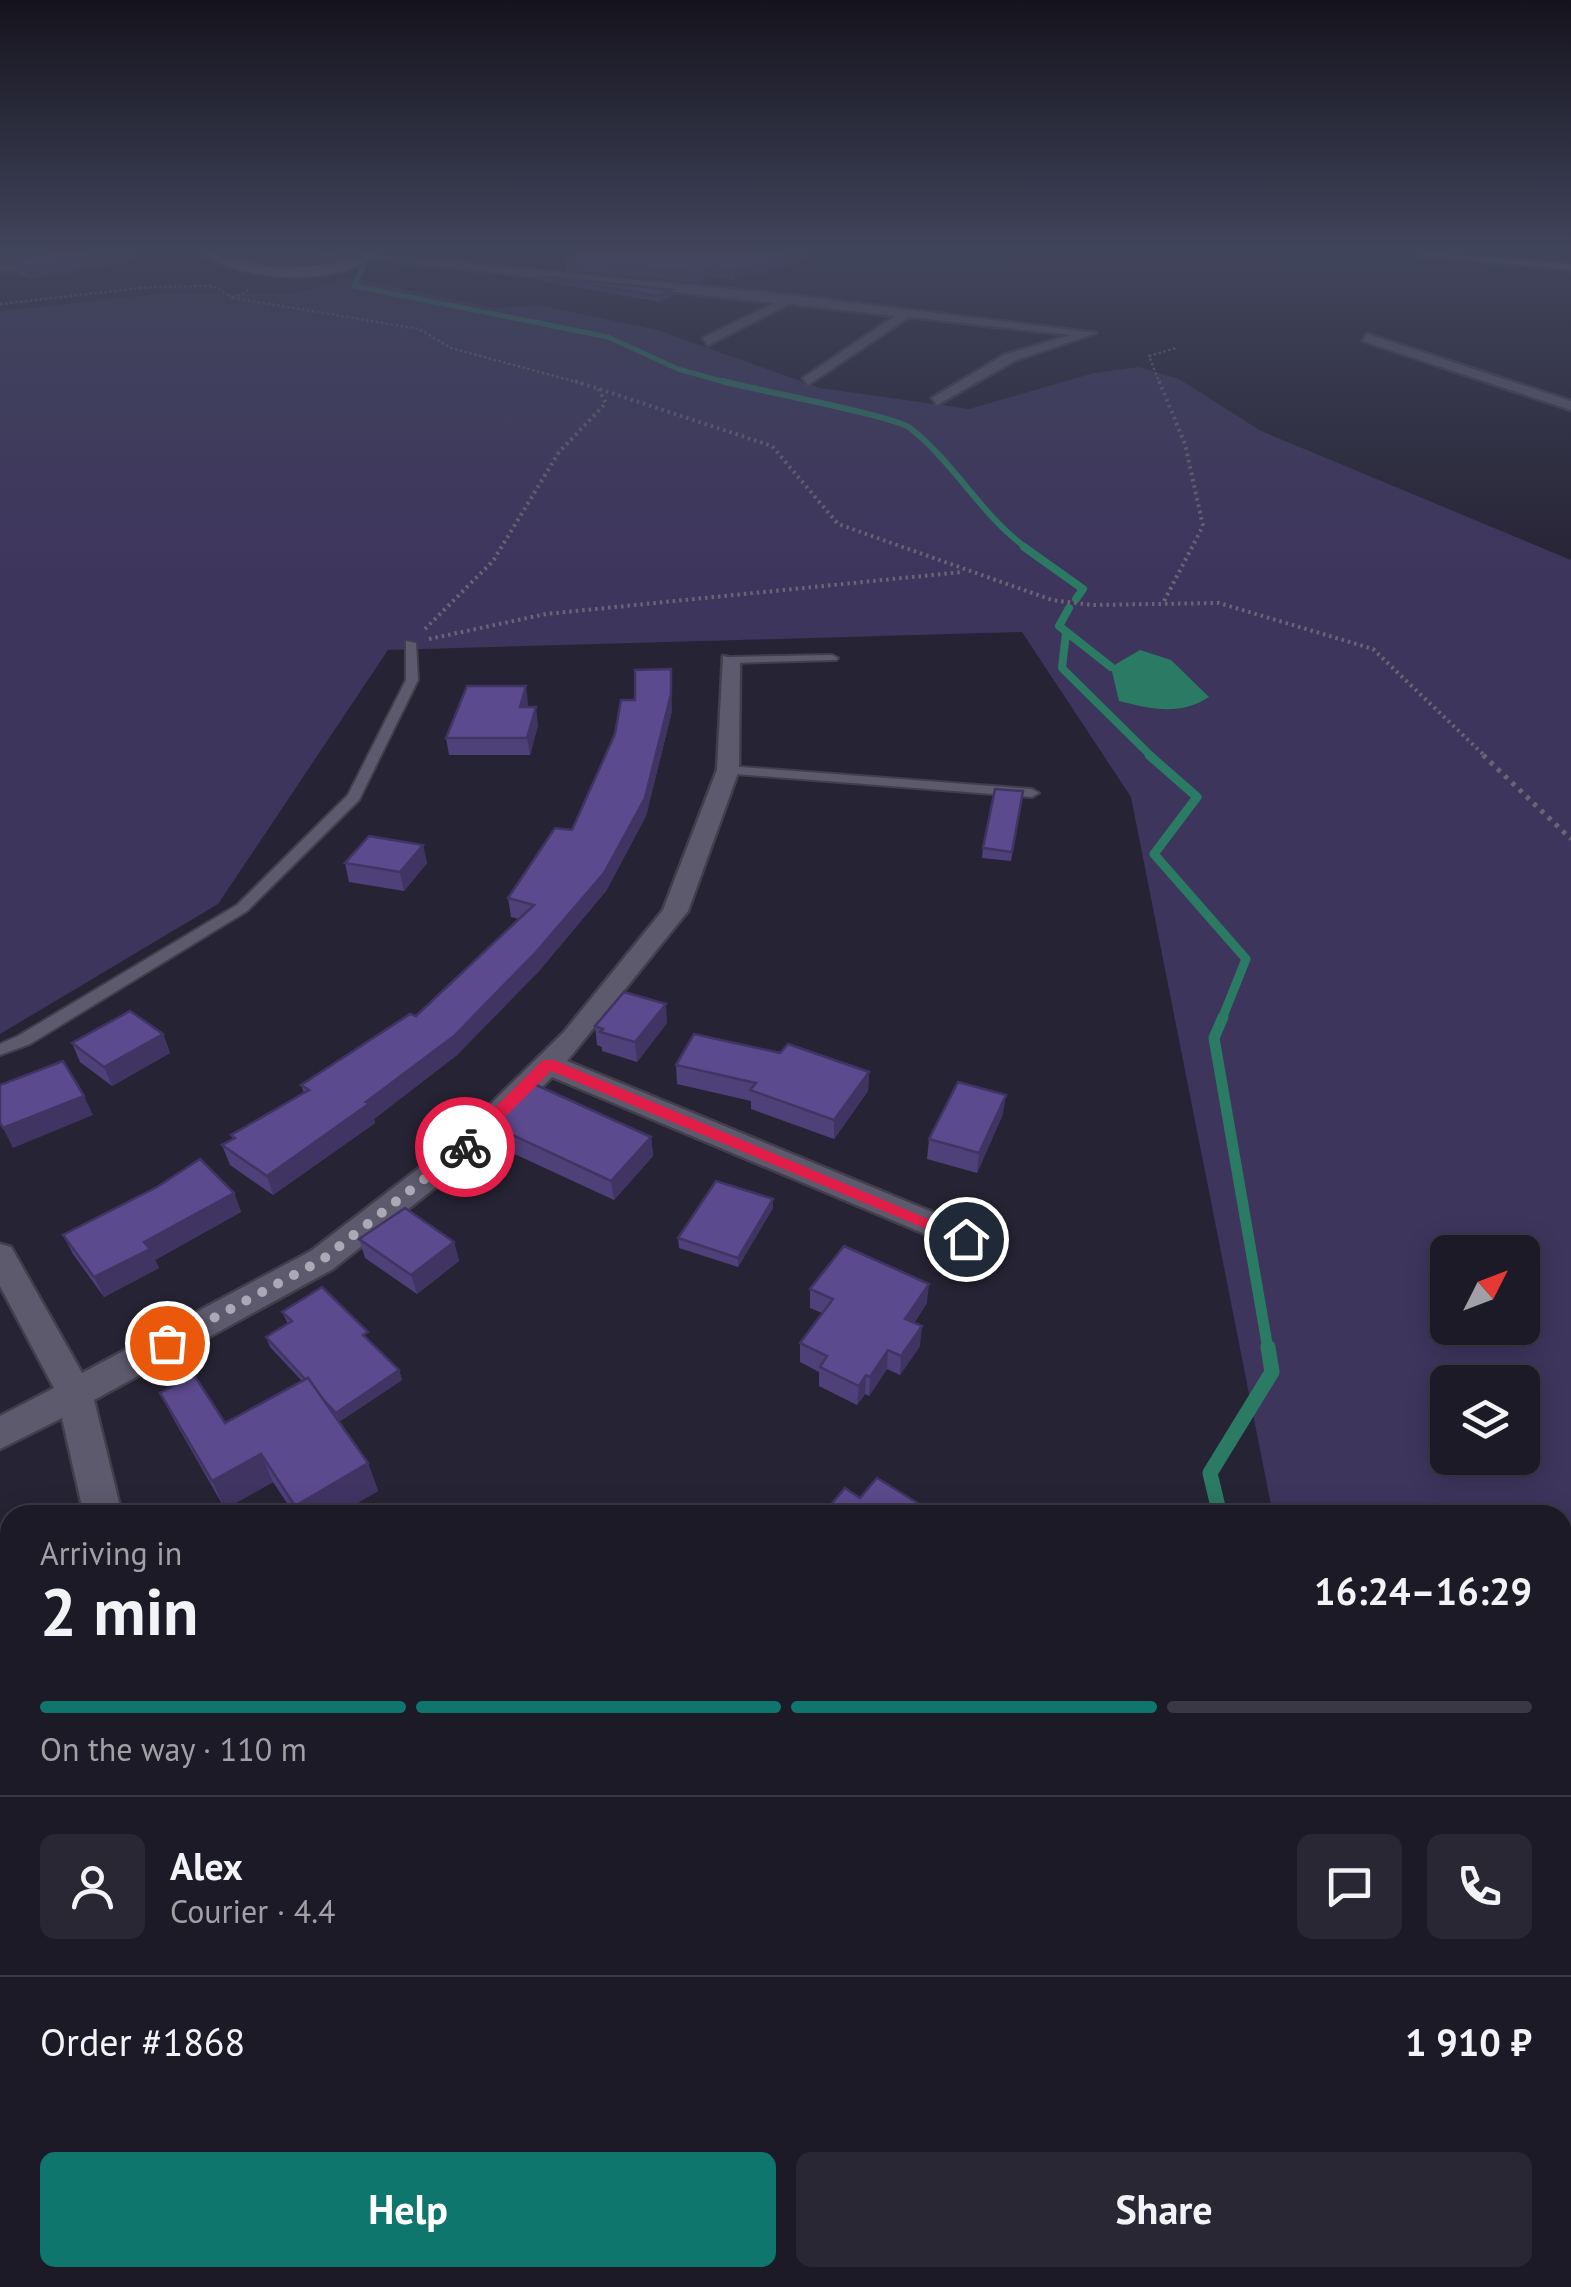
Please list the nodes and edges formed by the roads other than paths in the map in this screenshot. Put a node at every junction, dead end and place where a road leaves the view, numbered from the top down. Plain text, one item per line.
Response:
1 (840, 359) edge
2 (1009, 359) edge
3 (1430, 359) edge
4 (808, 381) dead end
5 (936, 401) dead end
6 (1571, 406) edge
7 (410, 643) road end
8 (832, 658) dead end
9 (730, 660) joint
10 (728, 770) junction
11 (1032, 793) dead end
12 (0, 1050) edge
13 (548, 1064) junction
14 (966, 1239) dead end
15 (0, 1256) edge
16 (74, 1392) junction
17 (0, 1434) edge
18 (101, 1505) edge

1 - 4 street
2 - 5 street
3 - 6 street
7 - 12 lane
8 - 9 lane
9 - 10 street
10 - 11 lane
10 - 13 street
13 - 14 street
13 - 16 street
15 - 16 street
16 - 17 street
16 - 18 street

